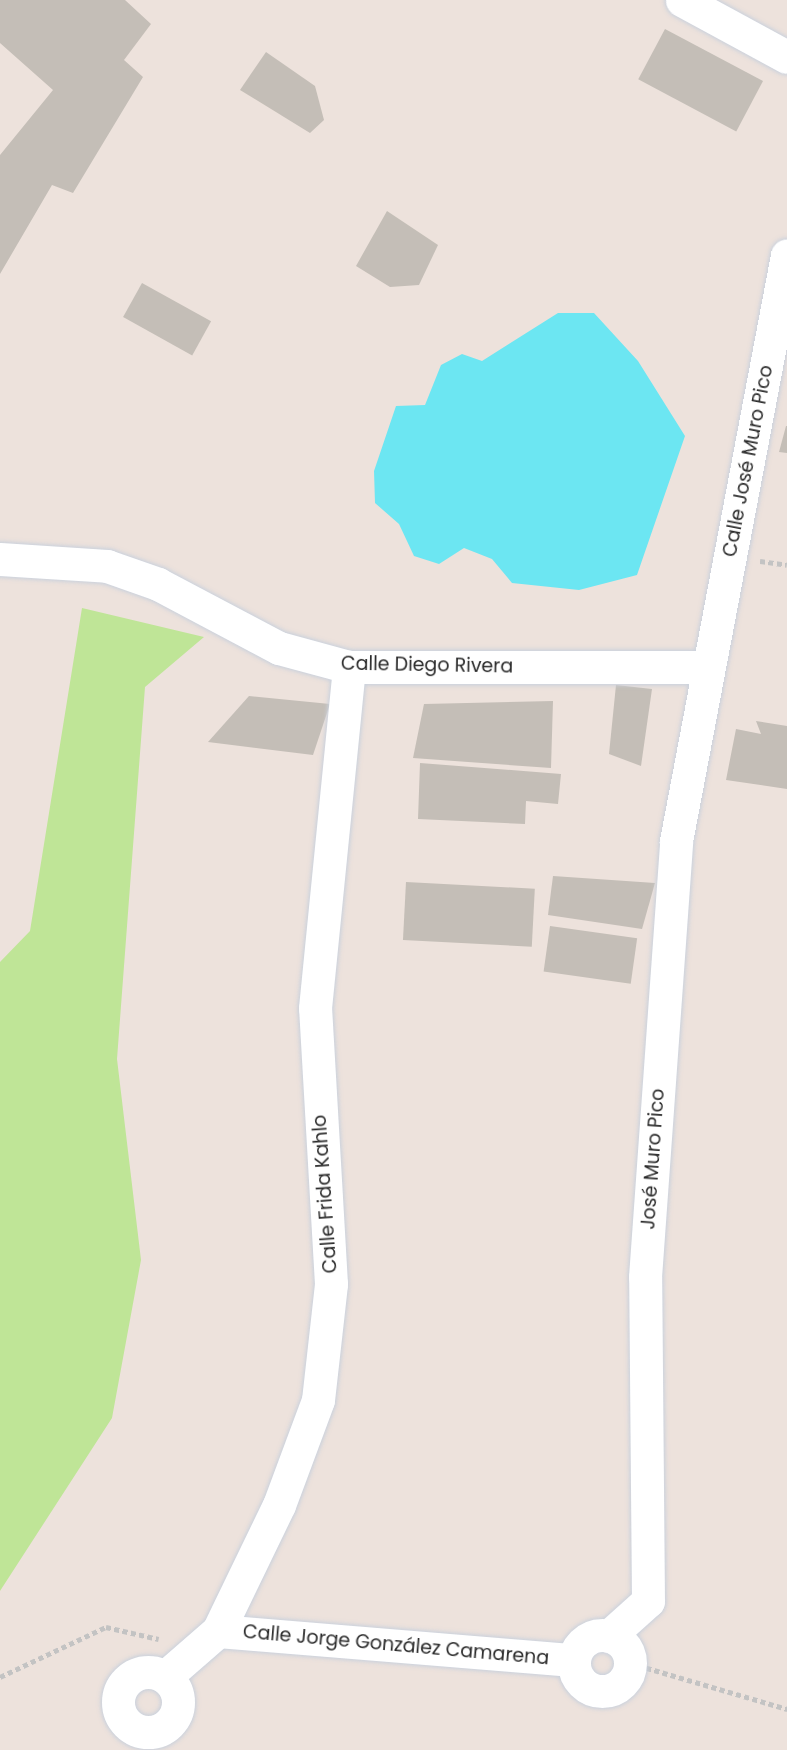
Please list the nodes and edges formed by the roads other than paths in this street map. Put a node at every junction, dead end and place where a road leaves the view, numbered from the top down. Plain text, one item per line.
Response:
1 (682, 0) edge
2 (787, 57) edge
3 (787, 255) edge
4 (0, 559) edge
5 (349, 667) junction
6 (708, 667) junction
7 (609, 1636) junction
8 (208, 1641) junction
9 (573, 1660) junction
10 (165, 1677) dead end

1 - 2 street
3 - 6 street, Calle José Muro Pico
4 - 5 street, Calle Diego Rivera
5 - 6 street, Calle Diego Rivera
5 - 8 street, Calle Frida Kahlo
6 - 7 street, José Muro Pico
7 - 9 street
7 - 9 street
8 - 9 street, Calle Jorge González Camarena
8 - 10 street, Calle Frida Kahlo

